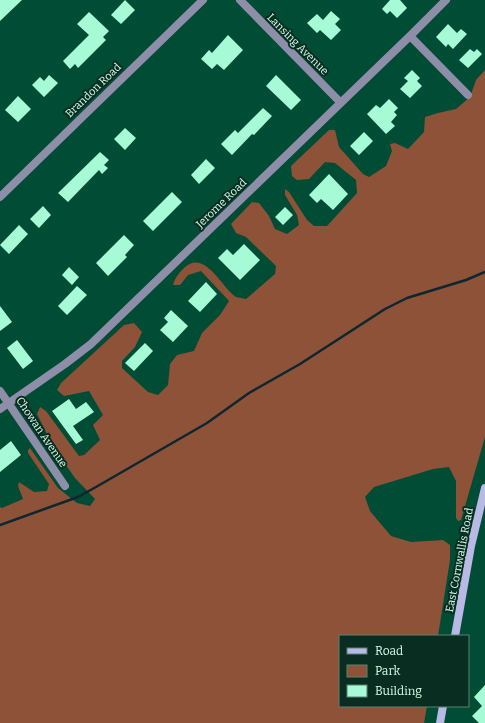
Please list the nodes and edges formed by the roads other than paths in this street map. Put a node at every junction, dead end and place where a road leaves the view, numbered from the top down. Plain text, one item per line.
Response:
1 (203, 0) edge
2 (240, 0) edge
3 (446, 0) edge
4 (410, 36) junction
5 (468, 95) dead end
6 (341, 103) junction
7 (0, 196) edge
8 (0, 391) edge
9 (8, 404) junction
10 (0, 409) edge
11 (65, 486) dead end
12 (485, 488) edge
13 (455, 635) edge
14 (442, 707) edge
15 (440, 723) edge

1 - 7 street, Brandon Road
2 - 6 street, Lansing Avenue
3 - 4 street, Jerome Road
4 - 5 street
4 - 6 street, Jerome Road
6 - 9 street, Jerome Road
8 - 9 street, Chowan Avenue
9 - 10 street, Jerome Road
9 - 11 street, Chowan Avenue
12 - 13 street, East Cornwallis Road
14 - 15 street

